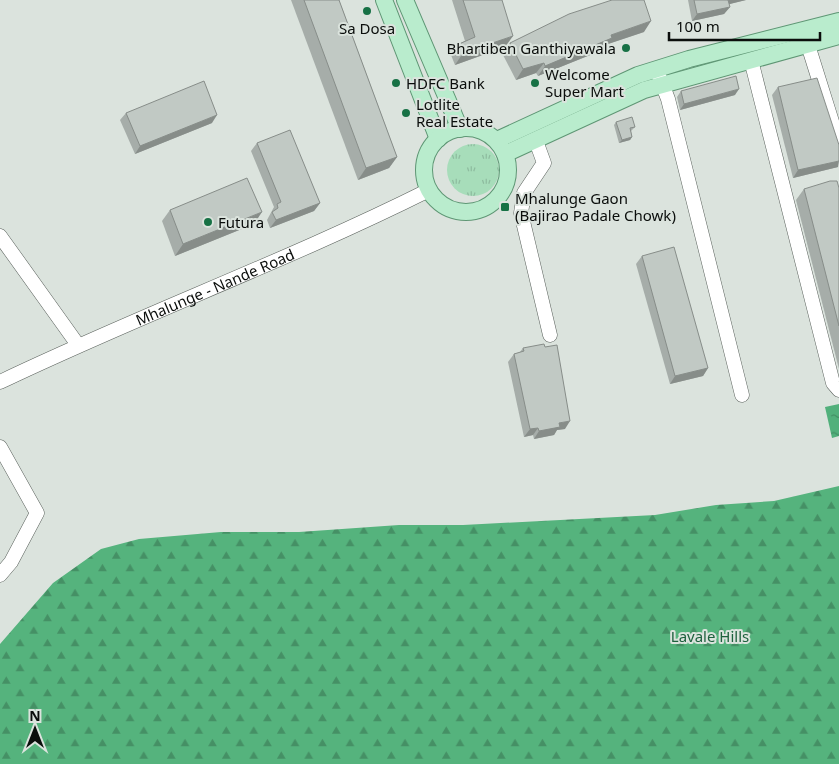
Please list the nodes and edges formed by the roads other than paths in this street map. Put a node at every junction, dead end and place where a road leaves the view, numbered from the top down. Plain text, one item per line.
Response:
1 (384, 0) edge
2 (405, 0) edge
3 (839, 21) edge
4 (839, 36) edge
5 (808, 45) junction
6 (751, 60) junction
7 (659, 77) junction
8 (460, 129) junction
9 (438, 139) junction
10 (497, 140) junction
11 (536, 141) junction
12 (839, 144) edge
13 (505, 154) junction
14 (430, 190) junction
15 (0, 236) edge
16 (550, 336) dead end
17 (78, 345) junction
18 (0, 382) edge
19 (839, 390) edge
20 (742, 395) dead end
21 (0, 447) edge
22 (0, 575) edge

1 - 9 main road
2 - 8 main road
3 - 7 main road
4 - 5 main road
5 - 6 main road
5 - 12 street
6 - 7 main road
6 - 19 street
7 - 10 main road
7 - 11 main road
7 - 20 street
8 - 9 main road
8 - 10 main road
9 - 14 main road
10 - 13 main road
11 - 13 main road
11 - 16 street
13 - 14 main road
14 - 17 street, Mhalunge - Nande Road
15 - 17 street
17 - 18 street, Mhalunge - Nande Road
21 - 22 street

